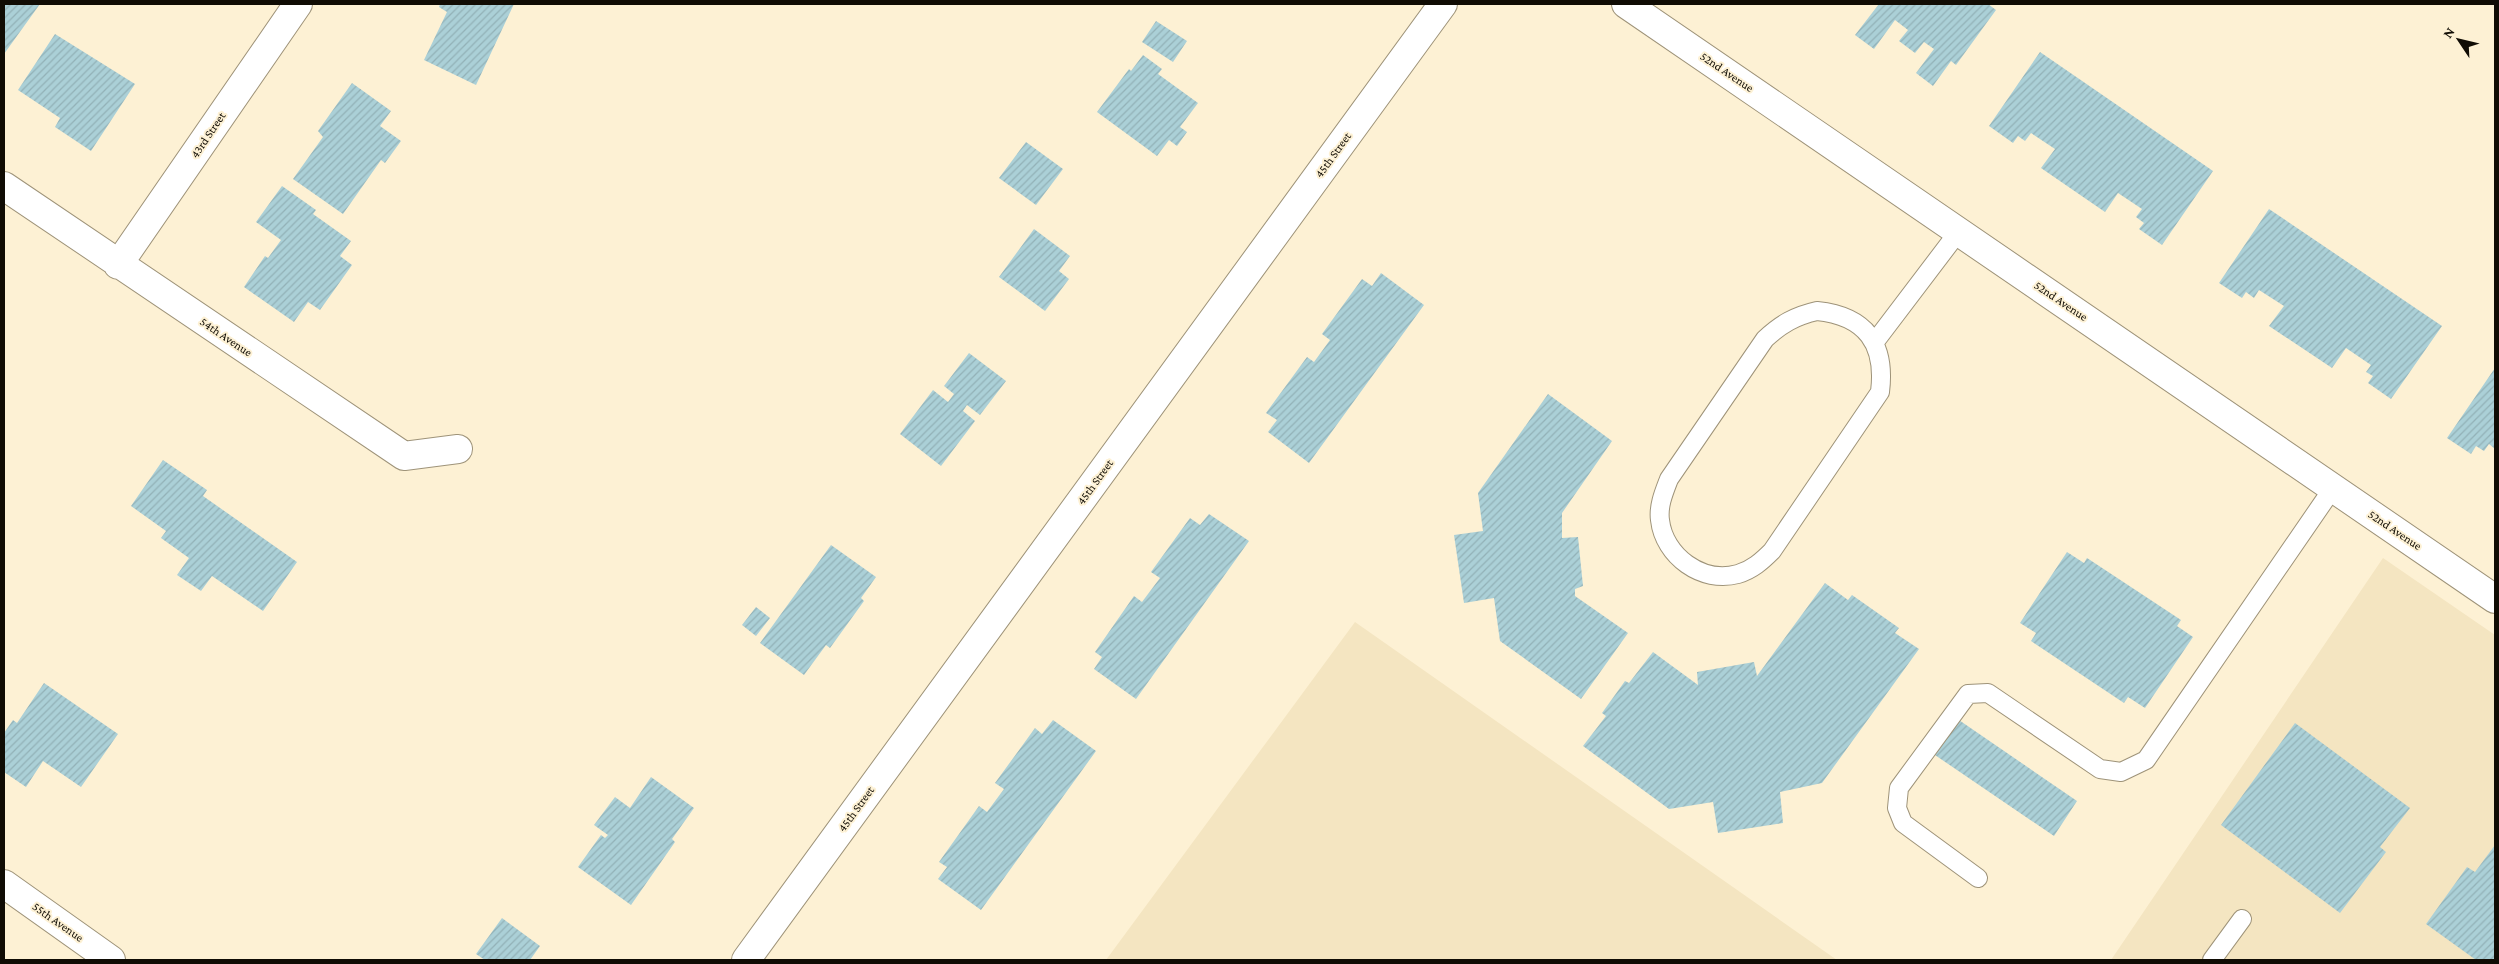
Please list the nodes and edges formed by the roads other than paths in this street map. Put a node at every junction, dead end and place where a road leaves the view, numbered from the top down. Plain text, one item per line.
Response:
1 (298, 4) edge
2 (1443, 4) edge
3 (1626, 4) edge
4 (4, 186) edge
5 (1959, 231) junction
6 (118, 265) junction
7 (1874, 343) junction
8 (458, 449) dead end
9 (2333, 488) junction
10 (2495, 599) edge
11 (1978, 878) dead end
12 (4, 884) edge
13 (2242, 920) dead end
14 (111, 960) edge
15 (746, 960) edge
16 (2212, 960) edge

1 - 6 street, 43rd Street
2 - 15 street, 45th Street
3 - 5 street, 52nd Avenue
4 - 6 street, 54th Avenue
5 - 7 lane
5 - 9 street, 52nd Avenue
6 - 8 street, 54th Avenue
7 - 7 lane
9 - 10 street, 52nd Avenue
9 - 11 lane
12 - 14 street, 55th Avenue
13 - 16 lane

